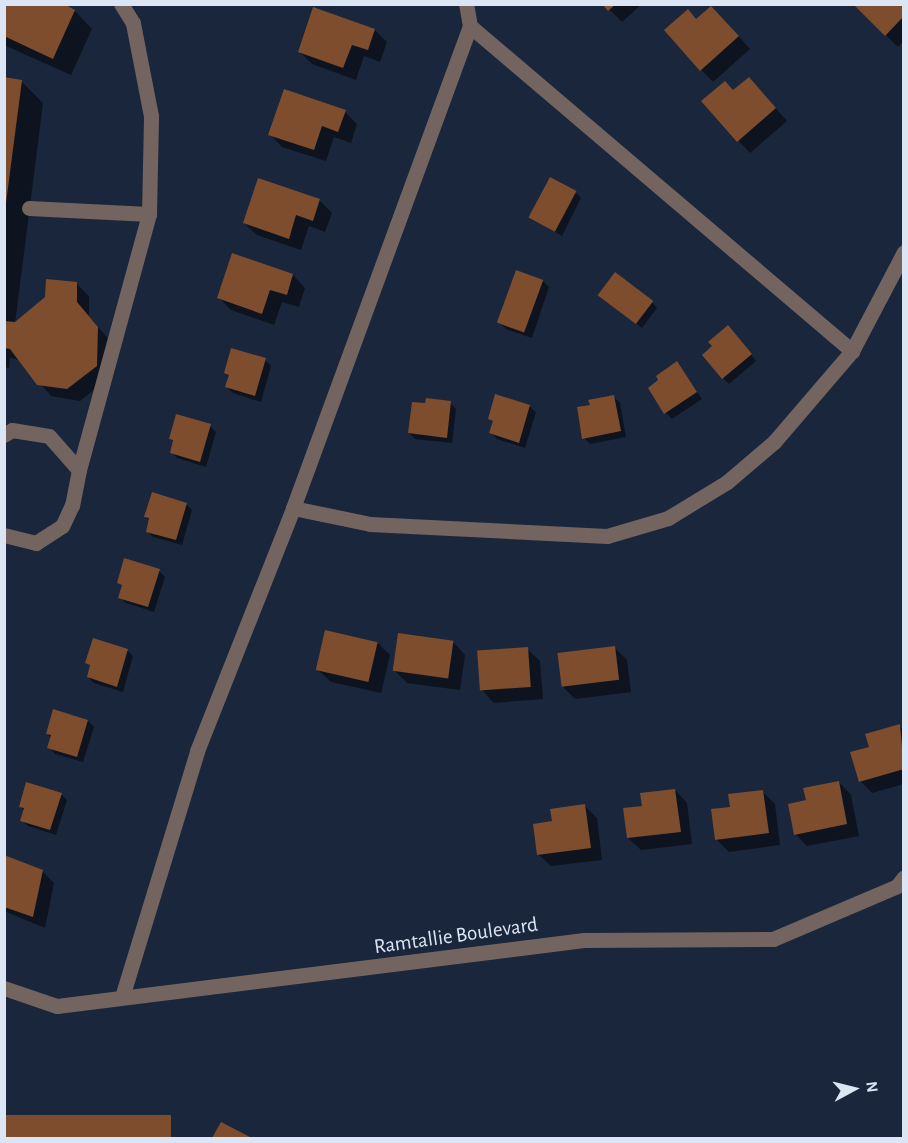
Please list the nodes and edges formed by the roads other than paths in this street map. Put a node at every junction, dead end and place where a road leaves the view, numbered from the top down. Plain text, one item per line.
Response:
1 (121, 4) edge
2 (466, 4) edge
3 (470, 26) junction
4 (29, 208) dead end
5 (149, 214) junction
6 (903, 252) edge
7 (852, 351) junction
8 (4, 435) edge
9 (79, 470) junction
10 (292, 508) junction
11 (4, 535) edge
12 (901, 885) edge
13 (4, 988) edge
14 (122, 997) junction

1 - 5 street
2 - 3 street
3 - 7 street
3 - 10 street
4 - 5 street
5 - 9 street
6 - 7 street
7 - 10 street
8 - 9 street
9 - 11 street
10 - 14 street
12 - 14 street, Ramtallie Boulevard
13 - 14 street, Ramtallie Boulevard

